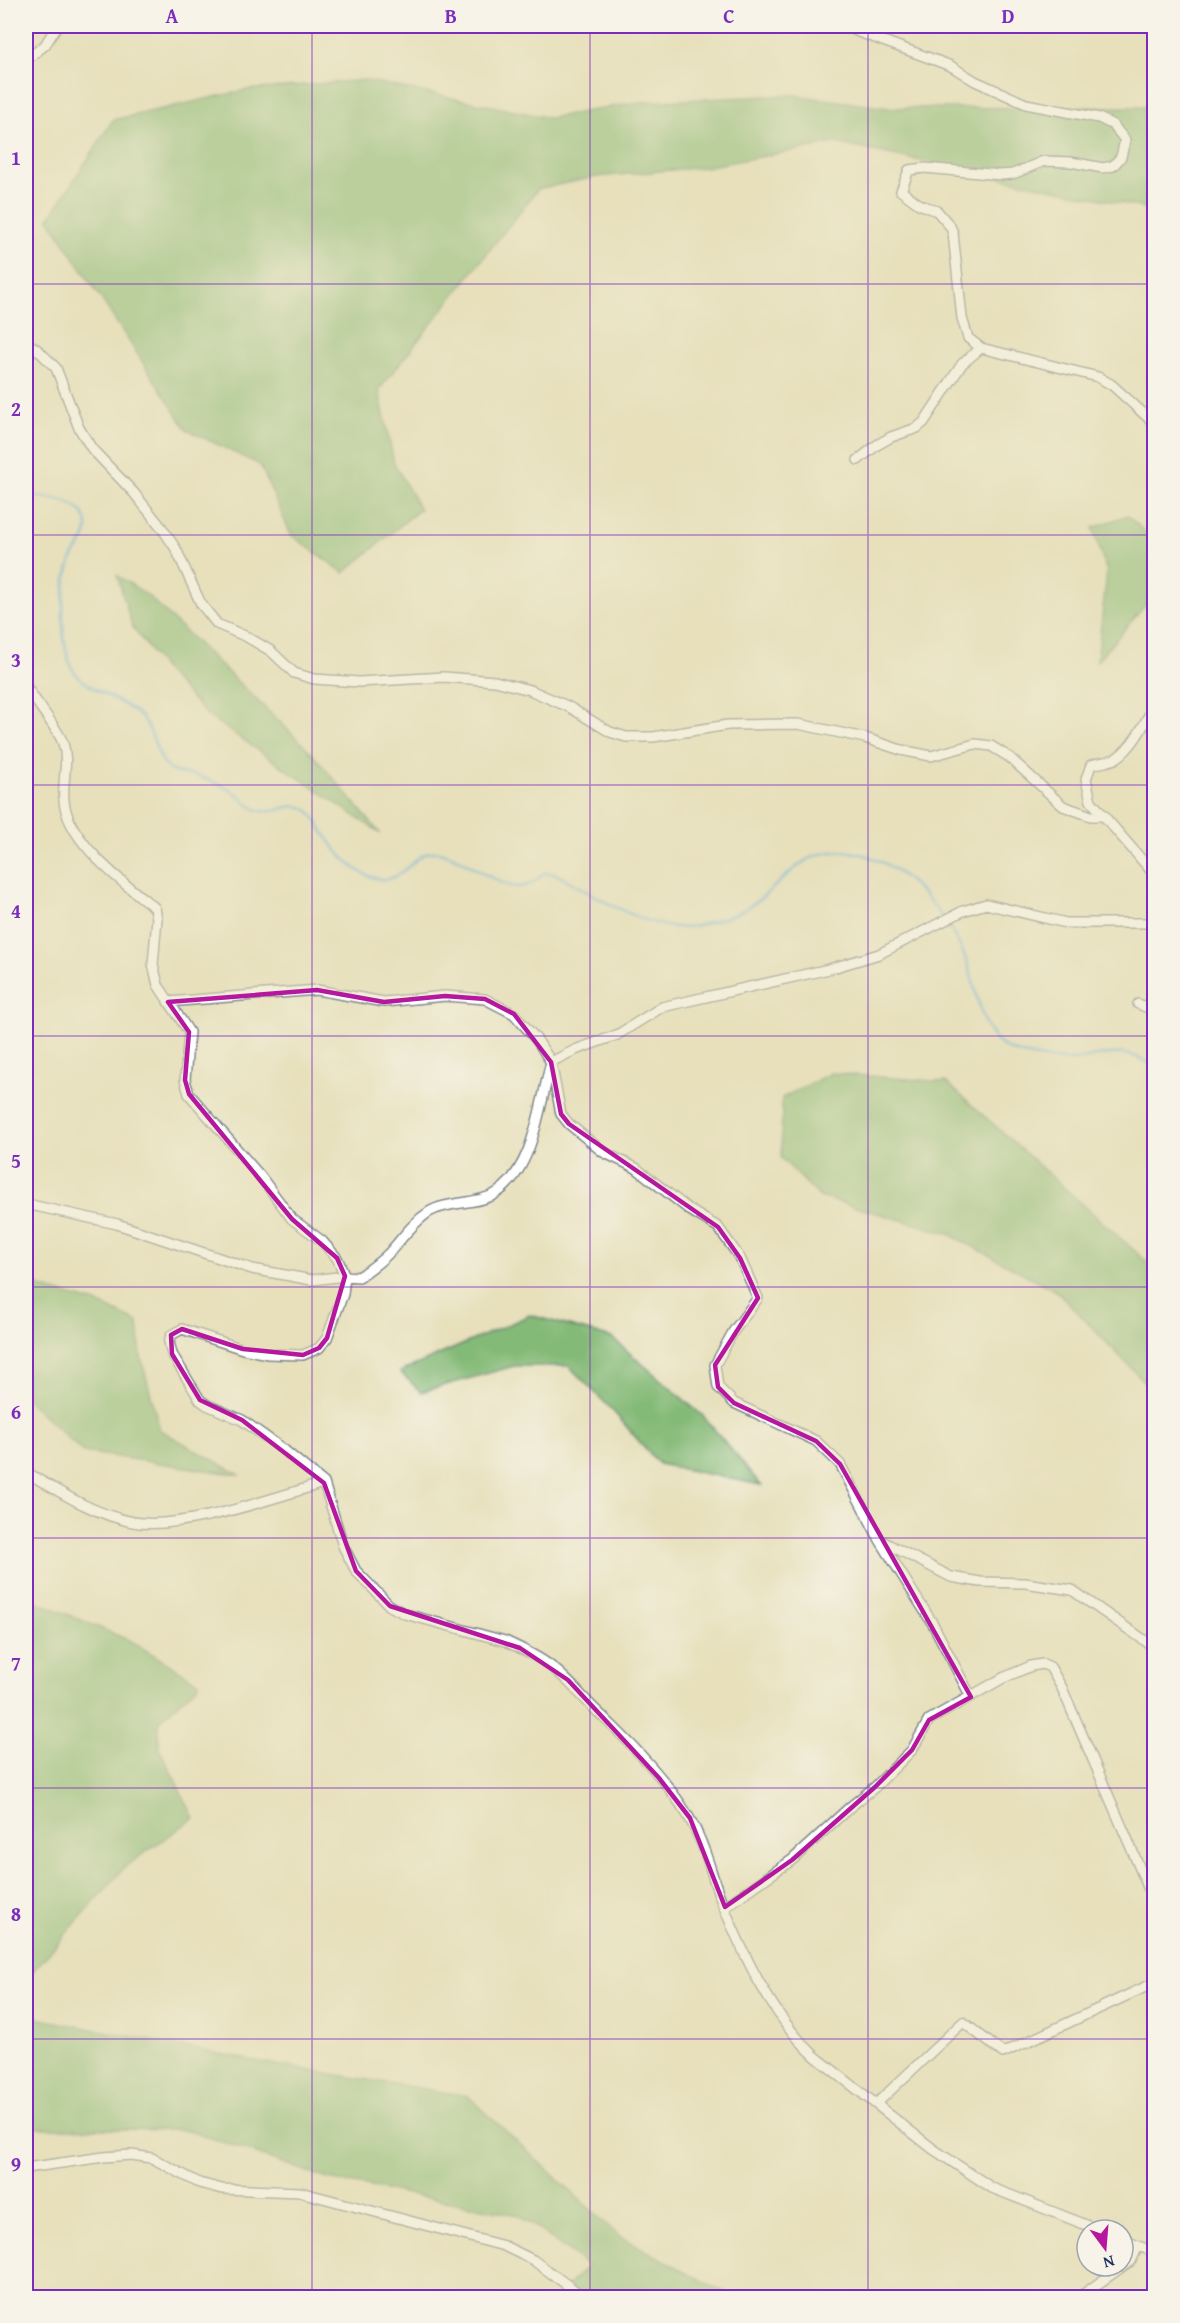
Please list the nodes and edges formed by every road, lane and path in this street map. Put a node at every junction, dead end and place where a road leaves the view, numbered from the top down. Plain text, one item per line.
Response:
1 (57, 26) edge
2 (848, 26) edge
3 (26, 60) edge
4 (26, 342) edge
5 (981, 348) junction
6 (1155, 423) edge
7 (858, 460) dead end
8 (26, 686) edge
9 (1155, 705) edge
10 (1105, 816) junction
11 (1155, 874) edge
12 (1155, 923) edge
13 (168, 1002) junction
14 (1138, 1004) dead end
15 (1155, 1010) edge
16 (551, 1062) junction
17 (26, 1204) edge
18 (345, 1276) junction
19 (26, 1472) edge
20 (324, 1483) junction
21 (880, 1540) junction
22 (1155, 1647) edge
23 (971, 1697) junction
24 (1155, 1901) edge
25 (725, 1907) junction
26 (1155, 1983) edge
27 (876, 2104) junction
28 (26, 2168) edge
29 (1075, 2221) edge
30 (1135, 2245) edge
31 (1138, 2246) junction
32 (1135, 2252) edge
33 (1155, 2252) edge
34 (1106, 2278) edge
35 (585, 2298) edge
36 (1078, 2298) edge

1 - 3 street
2 - 5 street
4 - 10 street
5 - 6 street
5 - 7 street
8 - 13 street
9 - 10 street
10 - 11 street
12 - 16 street
13 - 16 street
13 - 18 street
14 - 15 street
16 - 18 street
16 - 21 street
17 - 18 street
18 - 20 street
19 - 20 street
20 - 25 street
21 - 22 street
21 - 23 street
23 - 24 street
23 - 25 street
25 - 27 street
26 - 27 street
27 - 29 street
28 - 35 street
30 - 31 street
31 - 32 street
31 - 33 street
34 - 36 street

